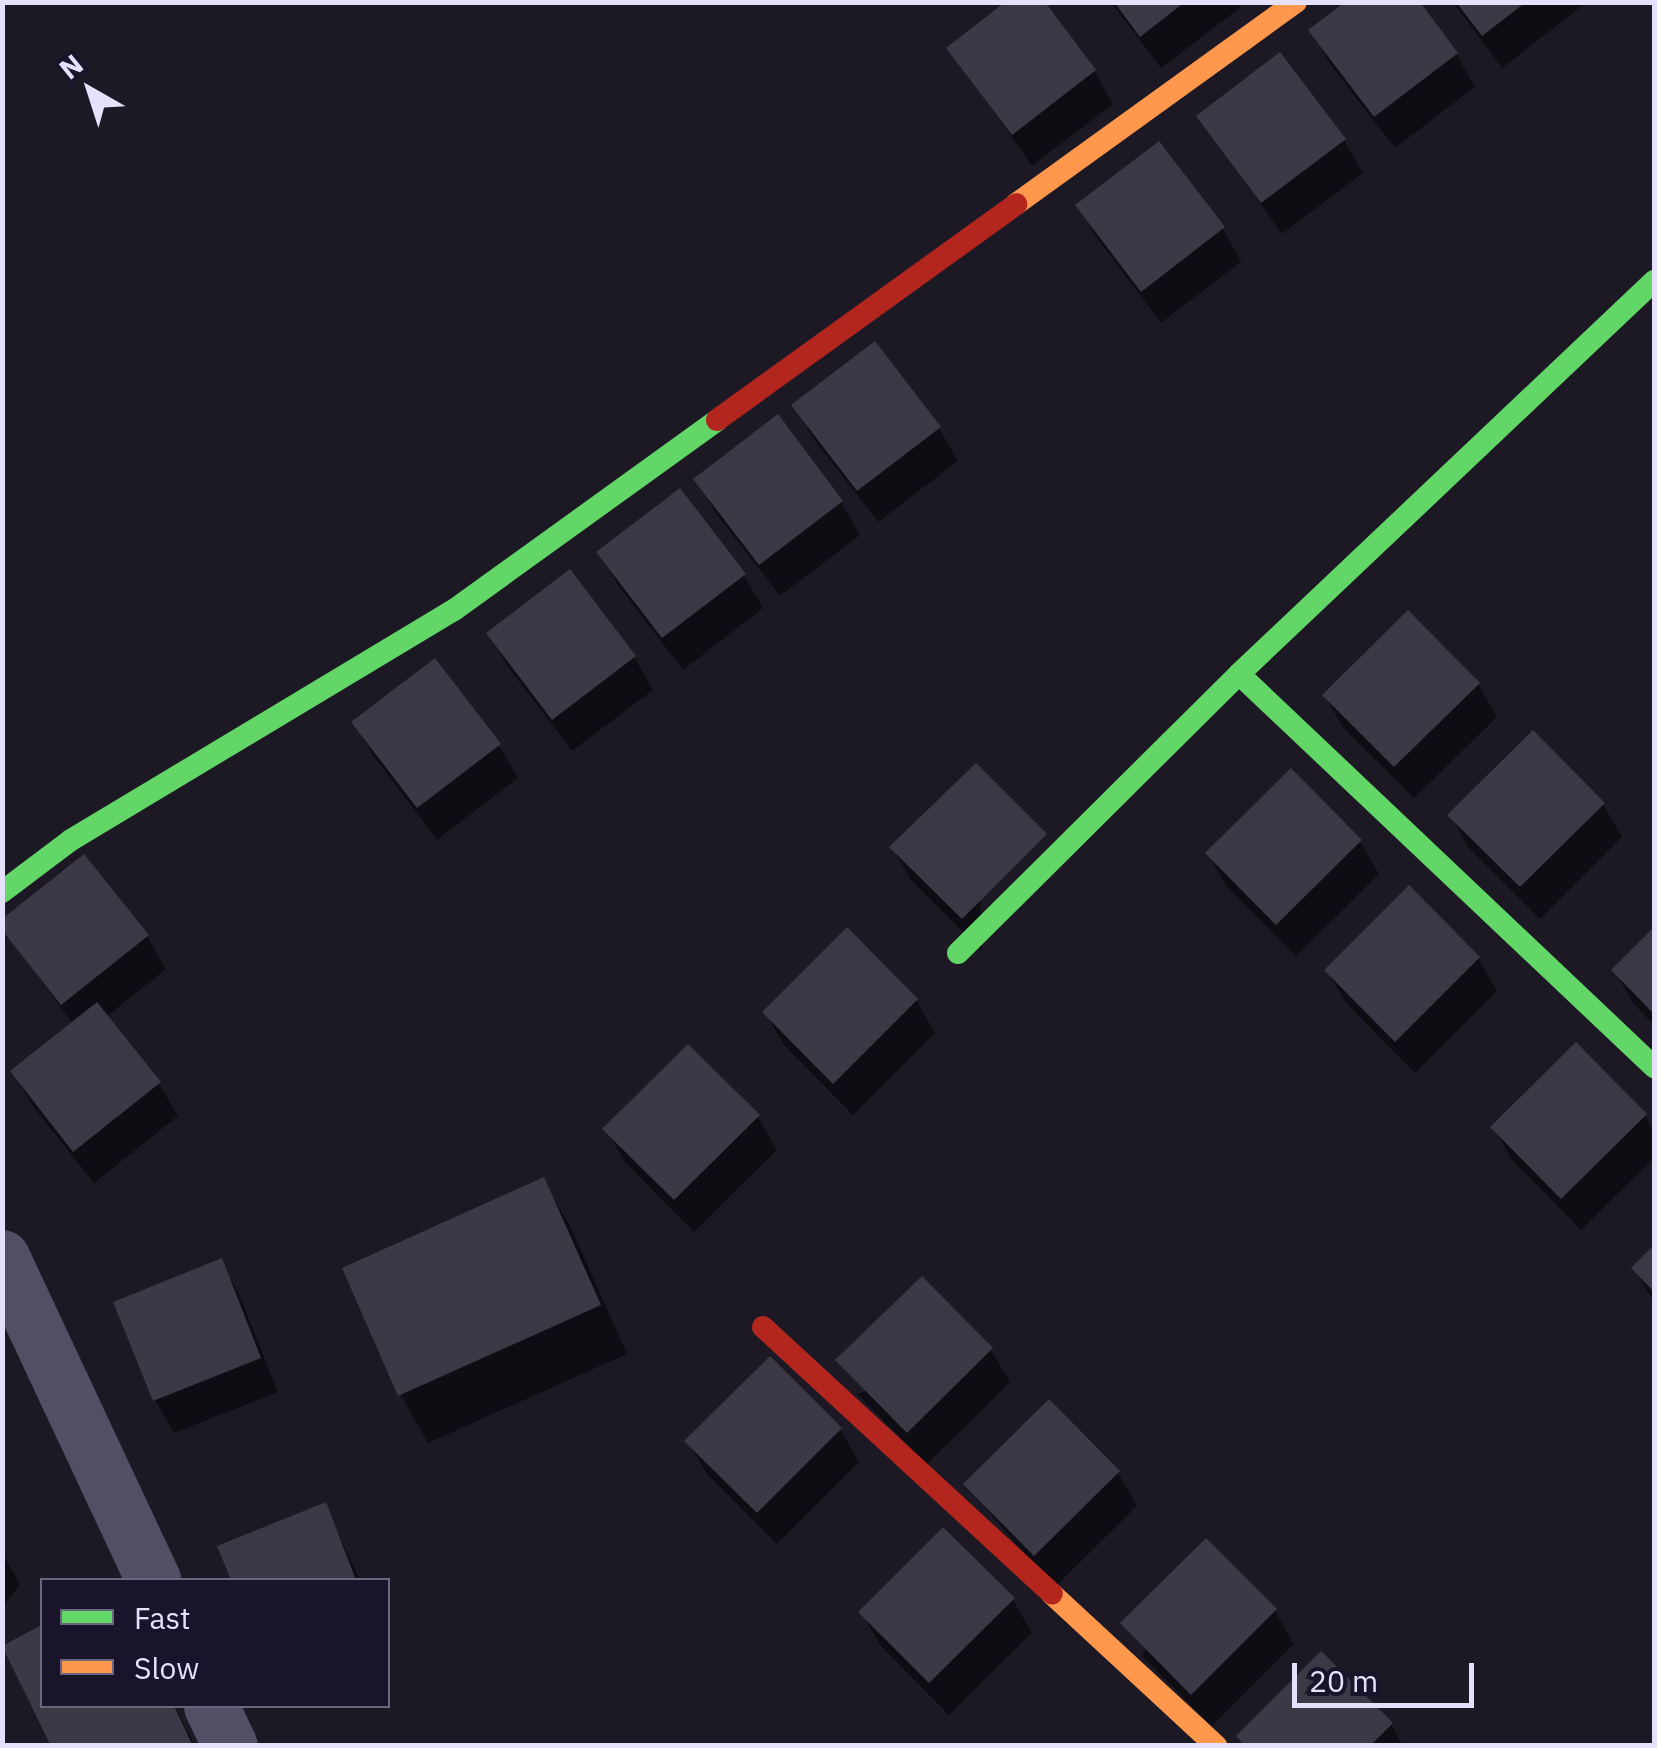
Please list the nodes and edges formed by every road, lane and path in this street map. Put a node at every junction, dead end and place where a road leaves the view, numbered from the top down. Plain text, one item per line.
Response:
1 (1296, 2) edge
2 (1654, 280) edge
3 (1239, 674) junction
4 (2, 892) edge
5 (958, 953) dead end
6 (1654, 1066) edge
7 (2, 1257) edge
8 (763, 1327) dead end
9 (152, 1578) edge
10 (212, 1708) edge
11 (230, 1746) edge
12 (1216, 1746) edge

1 - 4 street
2 - 3 street
3 - 5 street
3 - 6 street
7 - 9 street
8 - 12 street
10 - 11 street

